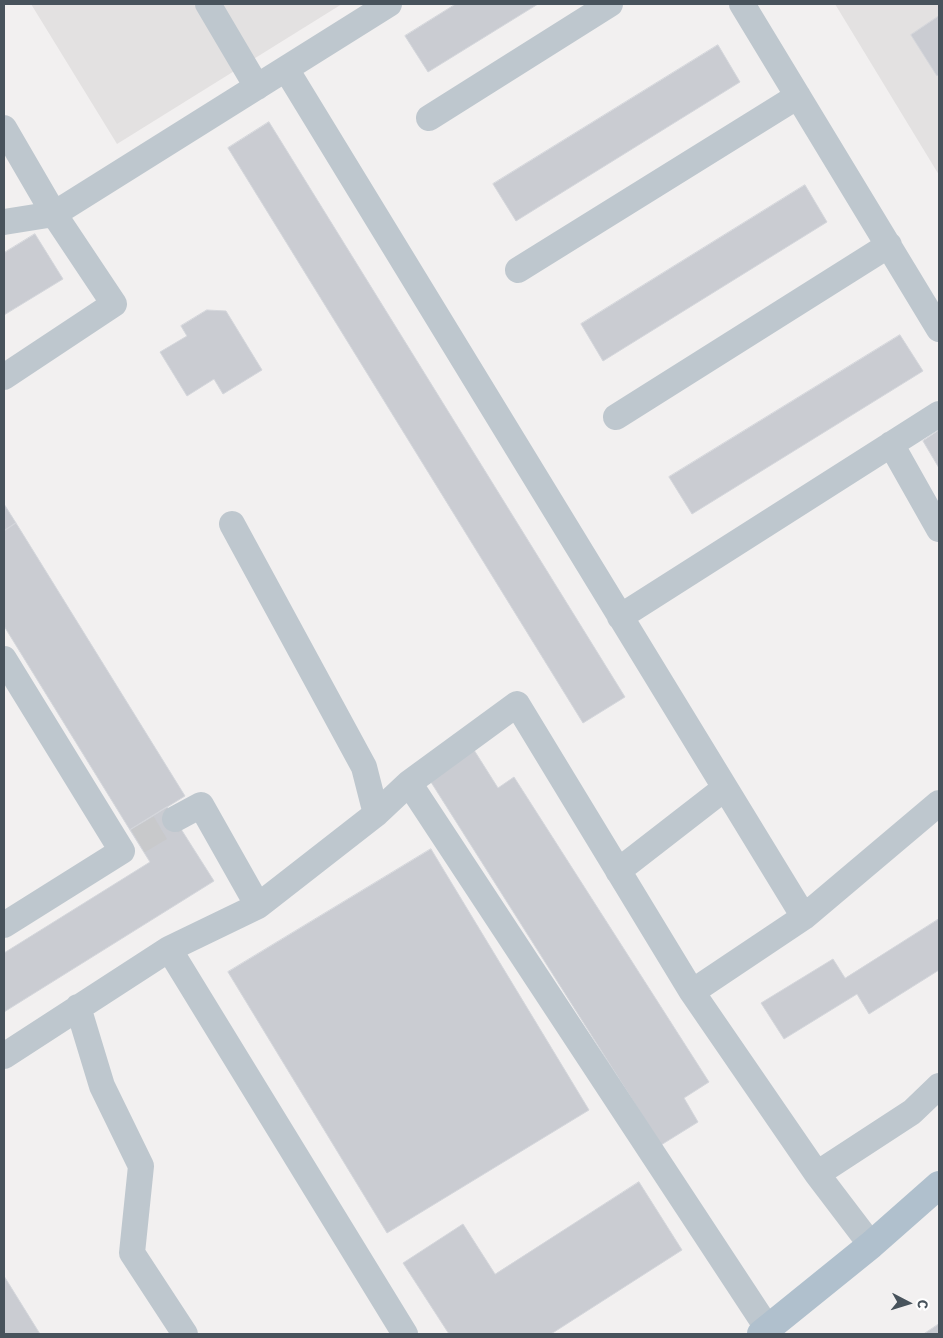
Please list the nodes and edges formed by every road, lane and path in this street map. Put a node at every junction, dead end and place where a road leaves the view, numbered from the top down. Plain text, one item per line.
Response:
1 (208, 4) edge
2 (389, 4) edge
3 (610, 4) edge
4 (742, 4) edge
5 (286, 69) junction
6 (257, 87) junction
7 (798, 96) junction
8 (429, 118) dead end
9 (4, 128) edge
10 (54, 214) junction
11 (4, 222) edge
12 (889, 245) junction
13 (518, 270) dead end
14 (939, 329) edge
15 (4, 377) edge
16 (939, 414) edge
17 (616, 417) dead end
18 (891, 444) junction
19 (232, 524) dead end
20 (939, 529) edge
21 (620, 617) junction
22 (4, 659) edge
23 (409, 783) junction
24 (725, 788) junction
25 (939, 803) edge
26 (376, 814) junction
27 (175, 819) tunnel mouth
28 (618, 871) junction
29 (258, 906) junction
30 (804, 917) junction
31 (4, 925) edge
32 (169, 949) junction
33 (692, 992) junction
34 (78, 1008) junction
35 (4, 1056) edge
36 (939, 1086) edge
37 (817, 1174) junction
38 (939, 1185) edge
39 (871, 1244) junction
40 (764, 1332) edge
41 (185, 1334) edge
42 (405, 1334) edge

1 - 6 lane
2 - 5 lane
3 - 8 lane
4 - 7 lane
5 - 6 lane
5 - 21 lane
6 - 10 lane
7 - 12 lane
7 - 13 lane
9 - 10 lane
10 - 11 lane
10 - 15 lane
12 - 14 lane
12 - 17 lane
16 - 18 lane
18 - 20 lane
18 - 21 lane
19 - 26 lane
21 - 24 lane
22 - 31 lane
23 - 26 lane
23 - 28 lane
23 - 40 lane
24 - 28 lane
24 - 30 lane
25 - 30 lane
26 - 29 lane
27 - 29 lane
28 - 33 lane
29 - 32 lane
30 - 33 lane
32 - 34 lane
32 - 42 lane
33 - 37 lane
34 - 35 lane
34 - 41 lane
36 - 37 lane
37 - 39 lane
38 - 39 main road
39 - 40 main road

